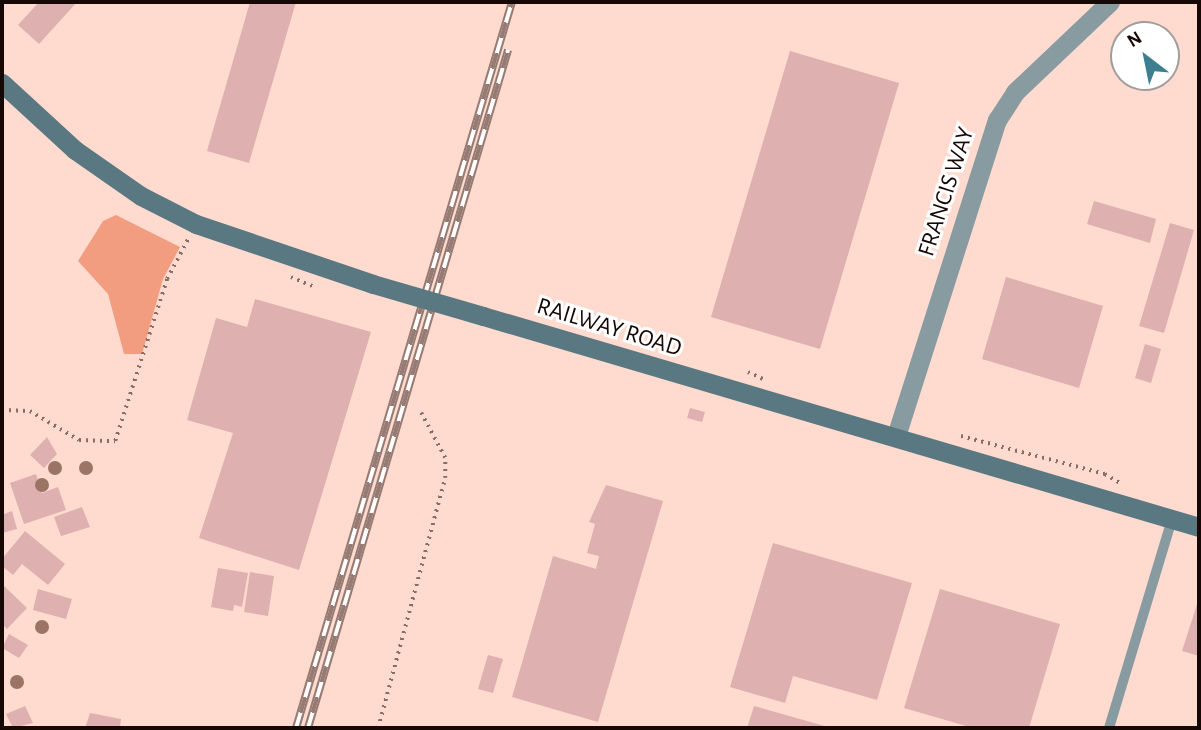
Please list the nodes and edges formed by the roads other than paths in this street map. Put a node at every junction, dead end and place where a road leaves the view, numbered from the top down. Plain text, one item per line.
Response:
1 (1110, 2) edge
2 (2, 74) edge
3 (2, 83) edge
4 (33, 114) junction
5 (896, 436) junction
6 (1172, 519) junction
7 (1199, 527) edge
8 (1109, 728) edge

1 - 5 street, FRANCIS WAY
2 - 4 main road, RAILWAY ROAD
3 - 4 main road, RAILWAY ROAD
4 - 5 main road, RAILWAY ROAD, bridge
5 - 6 main road, RAILWAY ROAD
6 - 7 main road, RAILWAY ROAD
6 - 8 lane

